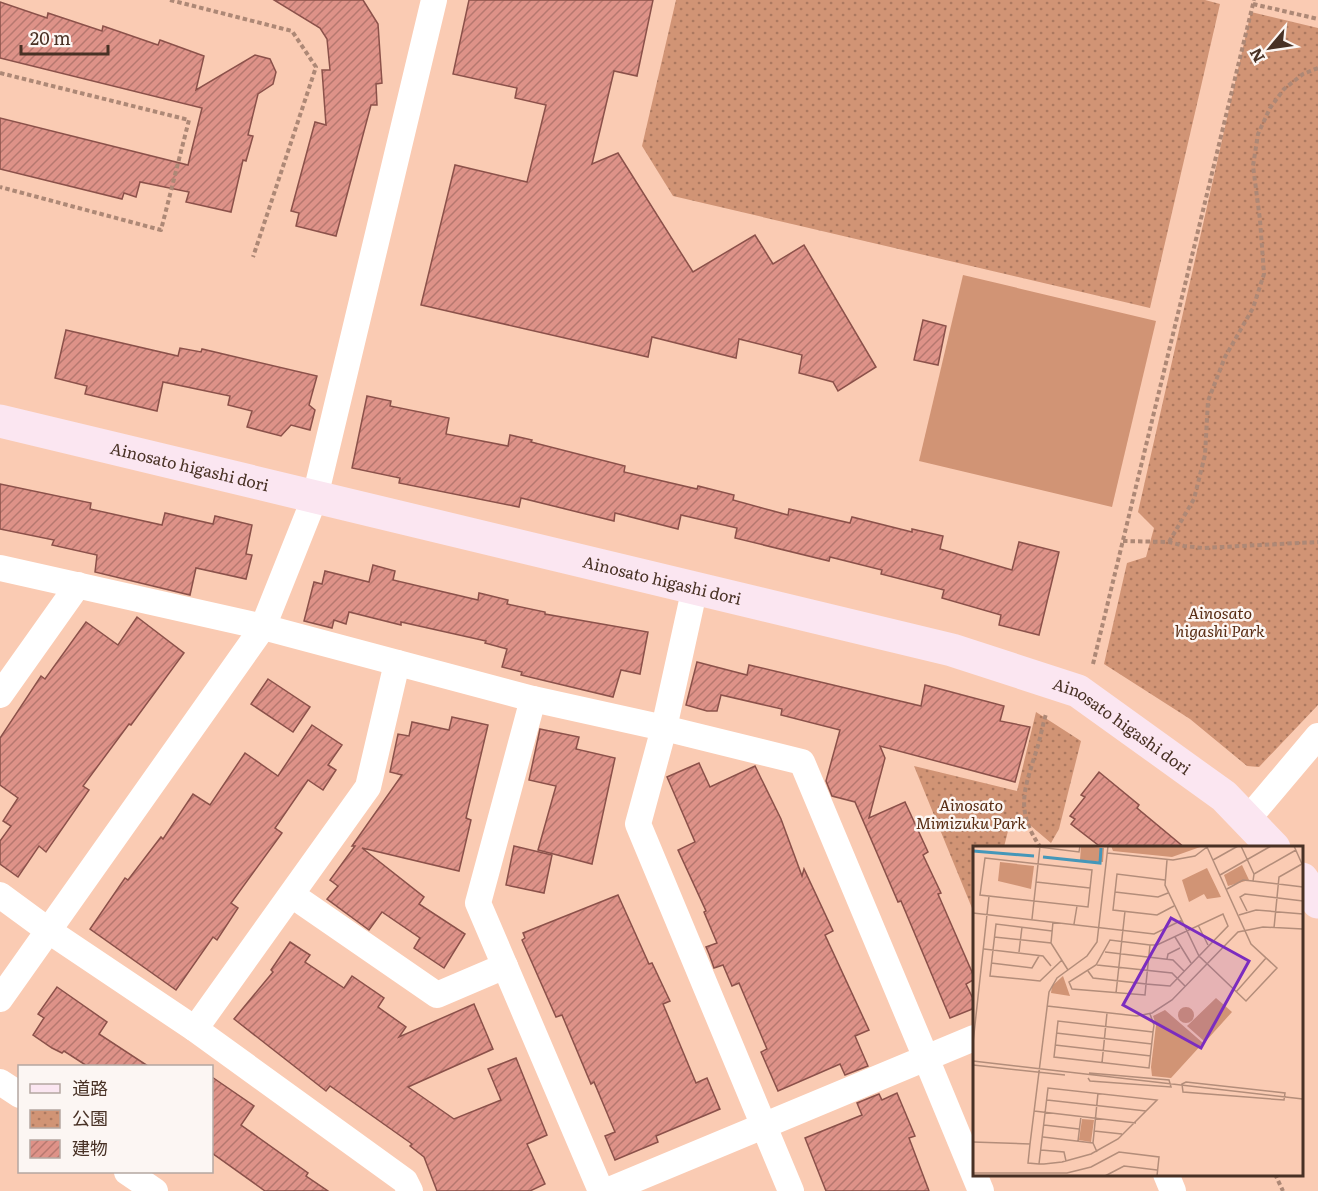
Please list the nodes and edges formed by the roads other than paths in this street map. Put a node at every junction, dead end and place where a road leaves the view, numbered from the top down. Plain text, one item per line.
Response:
1 (434, 0) edge
2 (0, 421) edge
3 (315, 498) junction
4 (0, 568) edge
5 (78, 585) junction
6 (694, 587) junction
7 (263, 627) junction
8 (397, 663) junction
9 (0, 695) edge
10 (532, 699) junction
11 (664, 728) junction
12 (1318, 736) edge
13 (1247, 820) junction
14 (1272, 846) edge
15 (1303, 880) edge
16 (0, 895) edge
17 (292, 895) junction
18 (1318, 902) edge
19 (49, 931) junction
20 (505, 966) junction
21 (0, 999) edge
22 (195, 1029) junction
23 (973, 1039) edge
24 (926, 1058) junction
25 (0, 1082) edge
26 (18, 1094) edge
27 (764, 1126) junction
28 (973, 1172) edge
29 (128, 1173) edge
30 (975, 1176) edge
31 (1167, 1176) edge
32 (154, 1191) edge
33 (410, 1191) edge
34 (601, 1191) edge
35 (607, 1191) edge
36 (791, 1191) edge
37 (981, 1191) edge
38 (1173, 1191) edge

1 - 3 street
2 - 3 street, Ainosato higashi dori
3 - 6 street, Ainosato higashi dori
3 - 7 street
4 - 5 street
5 - 7 street
5 - 9 street
6 - 11 street
6 - 13 street, Ainosato higashi dori
7 - 8 street
7 - 19 street
8 - 10 street
8 - 17 street
10 - 11 street
10 - 20 street
11 - 24 street
11 - 27 street
12 - 13 street
13 - 14 street, Ainosato higashi dori
15 - 18 street
16 - 19 street
17 - 20 street
17 - 22 street
19 - 21 street
19 - 22 street
20 - 34 street
22 - 33 street
23 - 24 street
24 - 27 street
24 - 28 street
25 - 26 street
27 - 35 street
27 - 36 street
29 - 32 street
30 - 37 street
31 - 38 street

